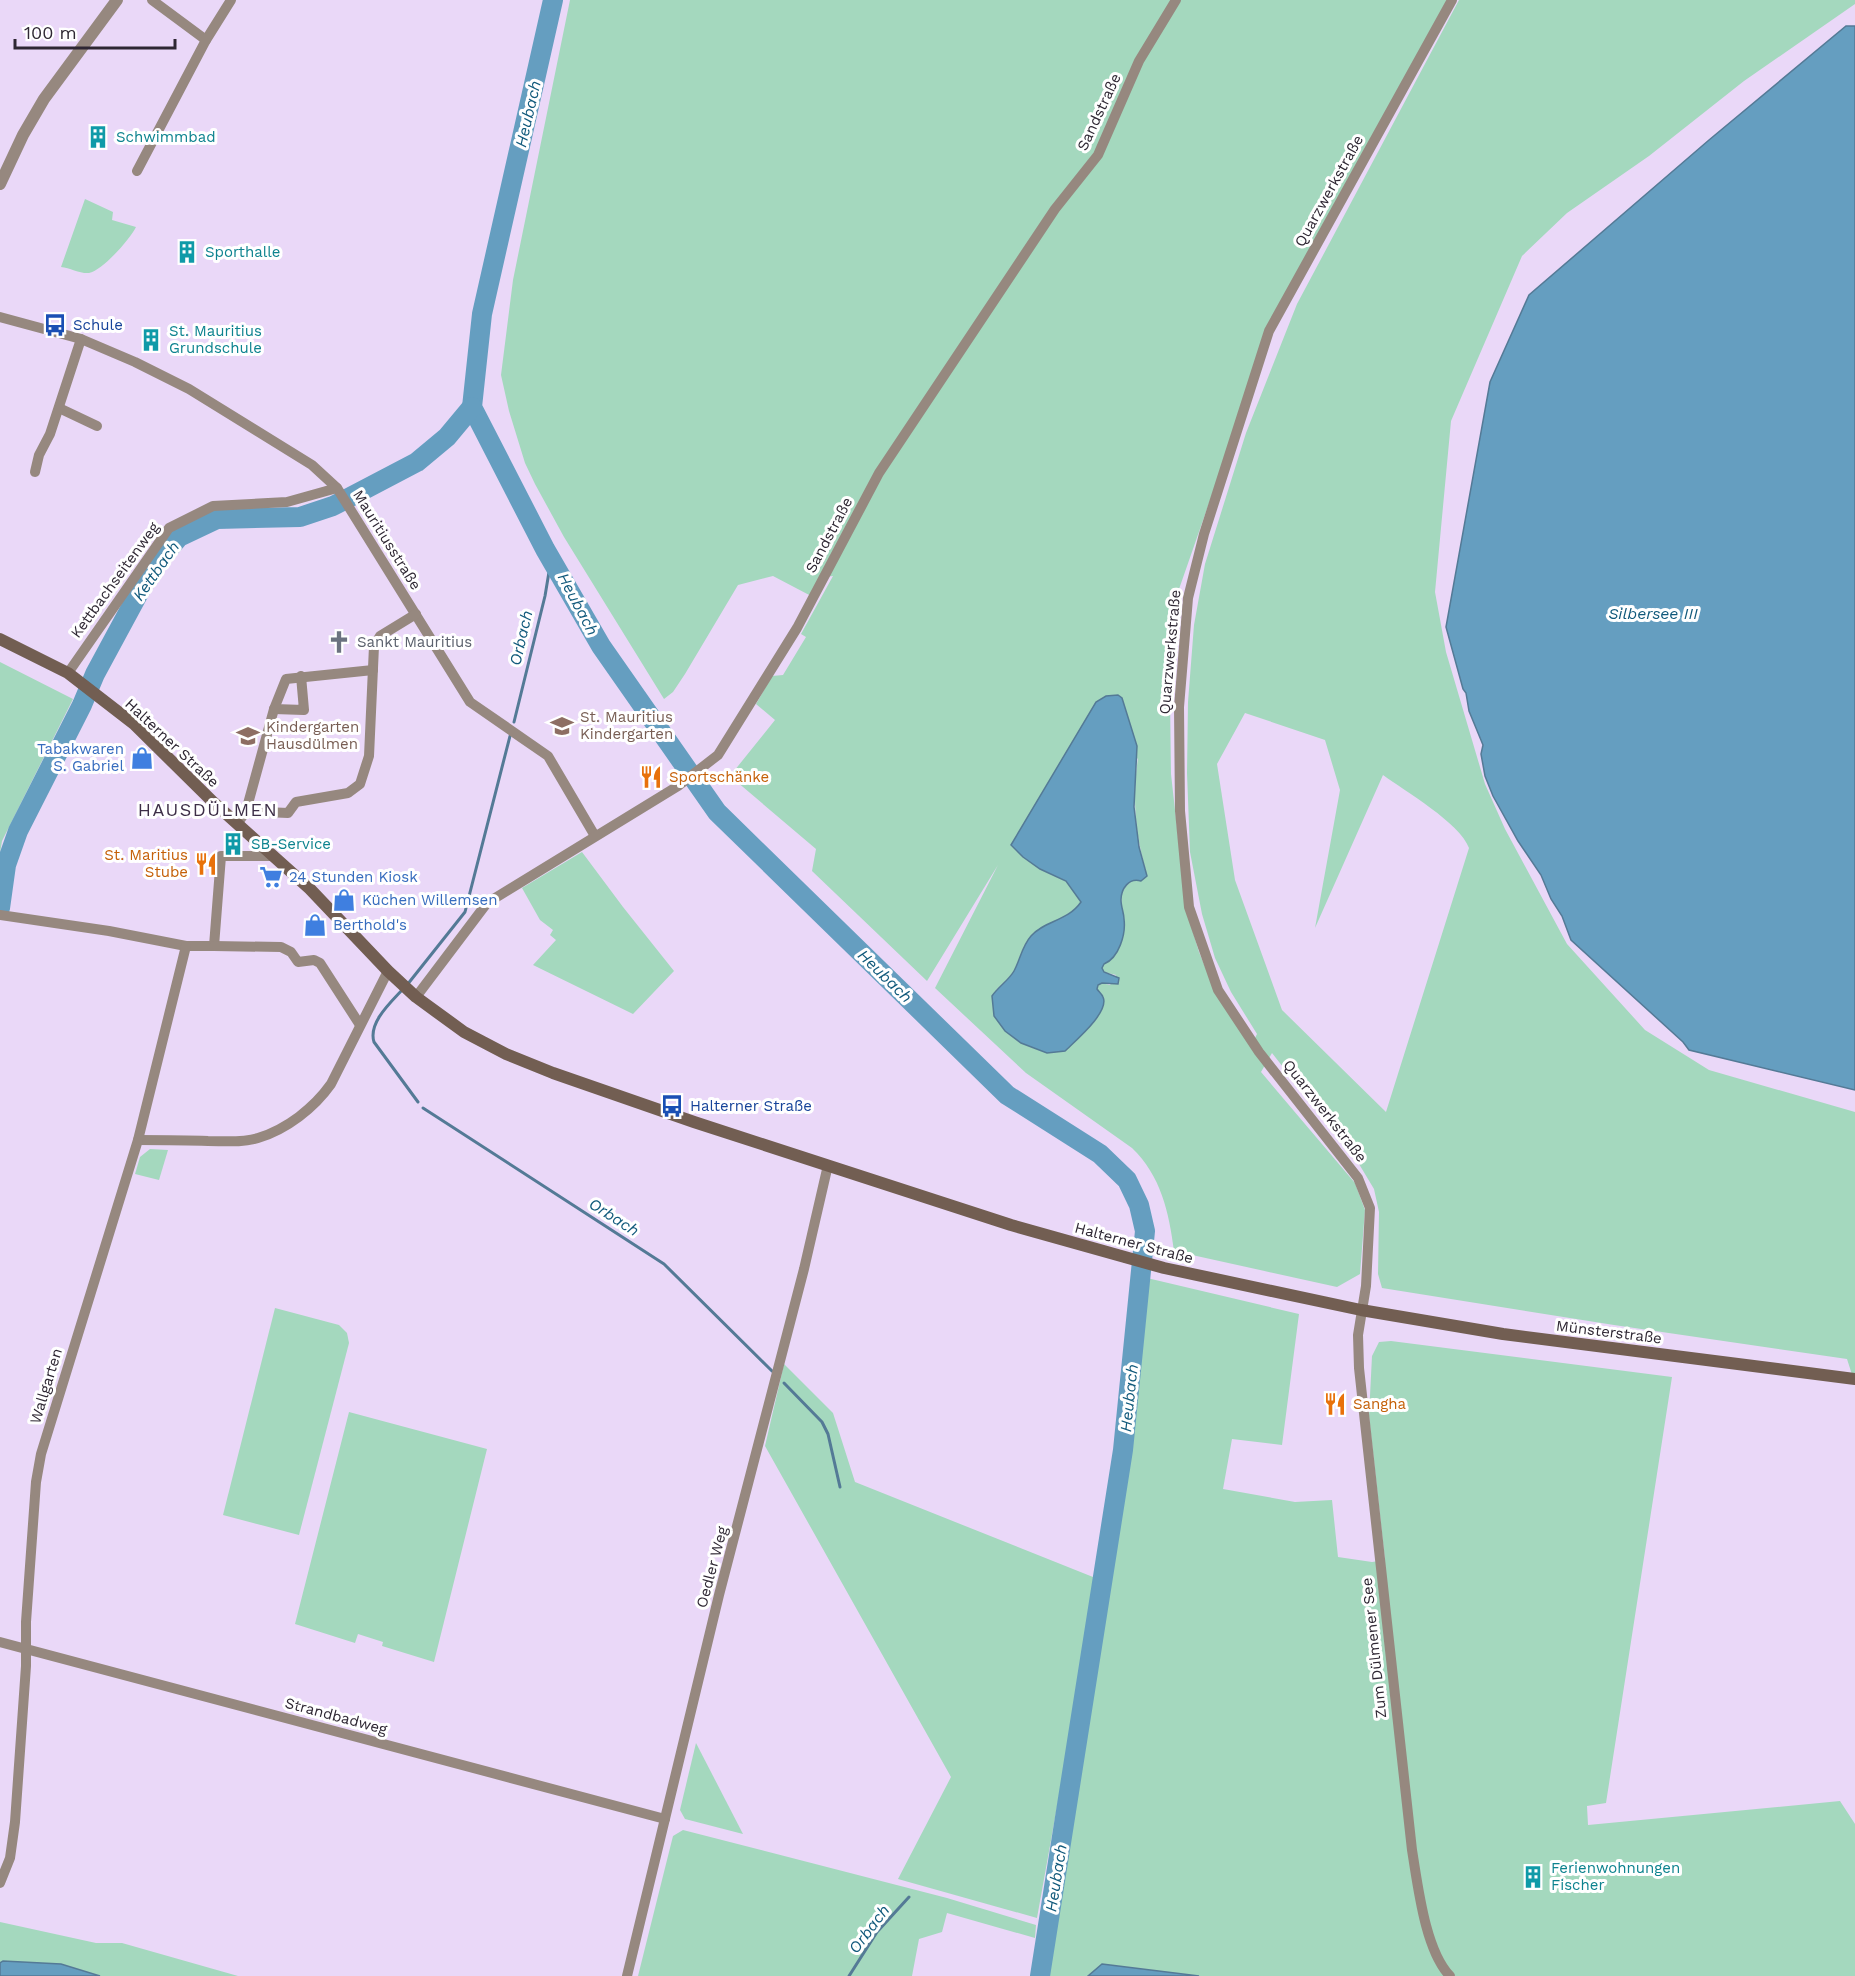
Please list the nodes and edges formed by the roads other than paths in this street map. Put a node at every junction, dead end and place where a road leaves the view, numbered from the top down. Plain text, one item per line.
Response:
1 (117, 0) edge
2 (152, 0) edge
3 (231, 0) edge
4 (1176, 0) edge
5 (1452, 0) edge
6 (206, 40) junction
7 (136, 171) dead end
8 (0, 184) edge
9 (0, 317) edge
10 (81, 339) junction
11 (58, 408) junction
12 (98, 426) dead end
13 (35, 472) dead end
14 (338, 491) junction
15 (416, 614) junction
16 (0, 639) edge
17 (373, 669) junction
18 (72, 676) junction
19 (301, 676) junction
20 (274, 710) junction
21 (246, 811) junction
22 (238, 823) junction
23 (595, 836) junction
24 (274, 856) junction
25 (5, 916) edge
26 (186, 946) junction
27 (214, 946) junction
28 (388, 971) junction
29 (414, 994) junction
30 (360, 1025) junction
31 (138, 1140) junction
32 (828, 1165) junction
33 (1361, 1310) junction
34 (1855, 1378) edge
35 (0, 1642) edge
36 (26, 1648) junction
37 (664, 1820) junction
38 (0, 1883) edge
39 (627, 1976) edge
40 (1450, 1976) edge

1 - 8 street
2 - 6 street
3 - 6 street
4 - 23 street, Sandstraße
5 - 33 street, Quarzwerkstraße
6 - 7 street
9 - 10 street, Mauritiusstraße
10 - 11 street
10 - 14 street, Mauritiusstraße
11 - 12 street
11 - 13 street
14 - 15 street, Mauritiusstraße
14 - 18 street, Kettbachseitenweg
15 - 17 street
15 - 23 street, Mauritiusstraße
16 - 18 main road, Halterner Straße
17 - 19 street
17 - 21 street
18 - 22 main road, Halterner Straße
19 - 20 street
19 - 20 street
20 - 21 street
21 - 22 street
22 - 24 main road, Halterner Straße
23 - 29 street, Sandstraße
24 - 27 street
24 - 28 main road, Halterner Straße
25 - 26 street
26 - 27 street
26 - 31 street, Wallgarten
27 - 30 street
28 - 29 main road, Halterner Straße
28 - 30 street
29 - 32 main road, Halterner Straße
30 - 31 street
31 - 36 street, Wallgarten
32 - 33 main road, Halterner Straße
32 - 37 street, Oedler Weg
33 - 34 main road, Münsterstraße
33 - 40 street, Zum Dülmener See
35 - 36 street, Strandbadweg
36 - 37 street, Strandbadweg
36 - 38 street, Wallgarten
37 - 39 street, Oedler Weg

